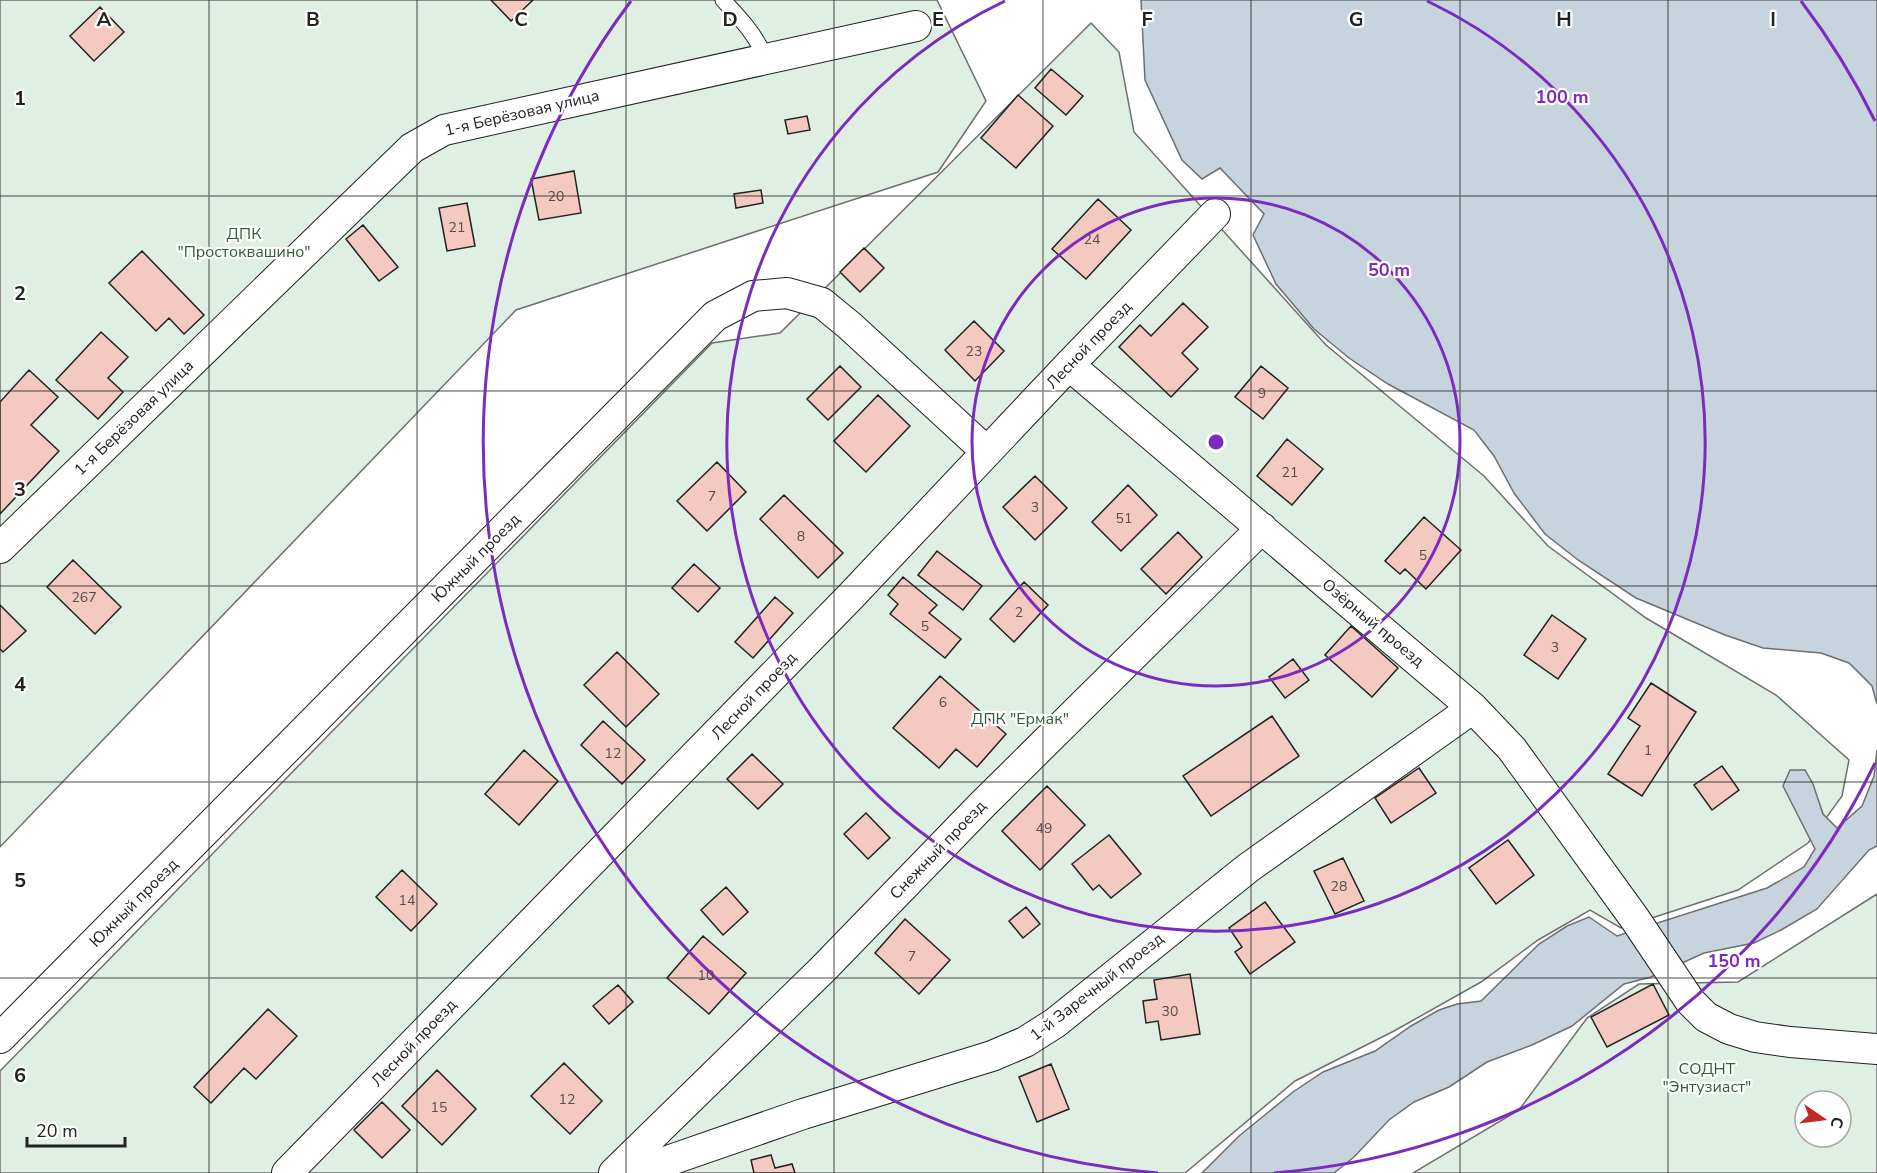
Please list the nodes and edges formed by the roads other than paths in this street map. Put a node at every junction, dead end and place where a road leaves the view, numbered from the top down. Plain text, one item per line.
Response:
1 (723, 0) edge
2 (916, 26) dead end
3 (766, 59) junction
4 (1215, 214) dead end
5 (1070, 365) junction
6 (987, 452) junction
7 (1262, 528) junction
8 (0, 548) edge
9 (1473, 708) junction
10 (0, 1038) edge
11 (1877, 1049) edge
12 (287, 1173) edge
13 (614, 1173) edge
14 (633, 1173) edge

1 - 3 lane
2 - 3 street, 1-я Берёзовая улица
3 - 8 street, 1-я Берёзовая улица
4 - 5 street, Лесной проезд
5 - 6 street, Лесной проезд
5 - 7 street, Озёрный проезд
6 - 10 street, Южный проезд
6 - 12 street, Лесной проезд
7 - 9 street, Озёрный проезд
7 - 13 street, Снежный проезд
9 - 11 street, Озёрный проезд
9 - 14 street, 1-й Заречный проезд

